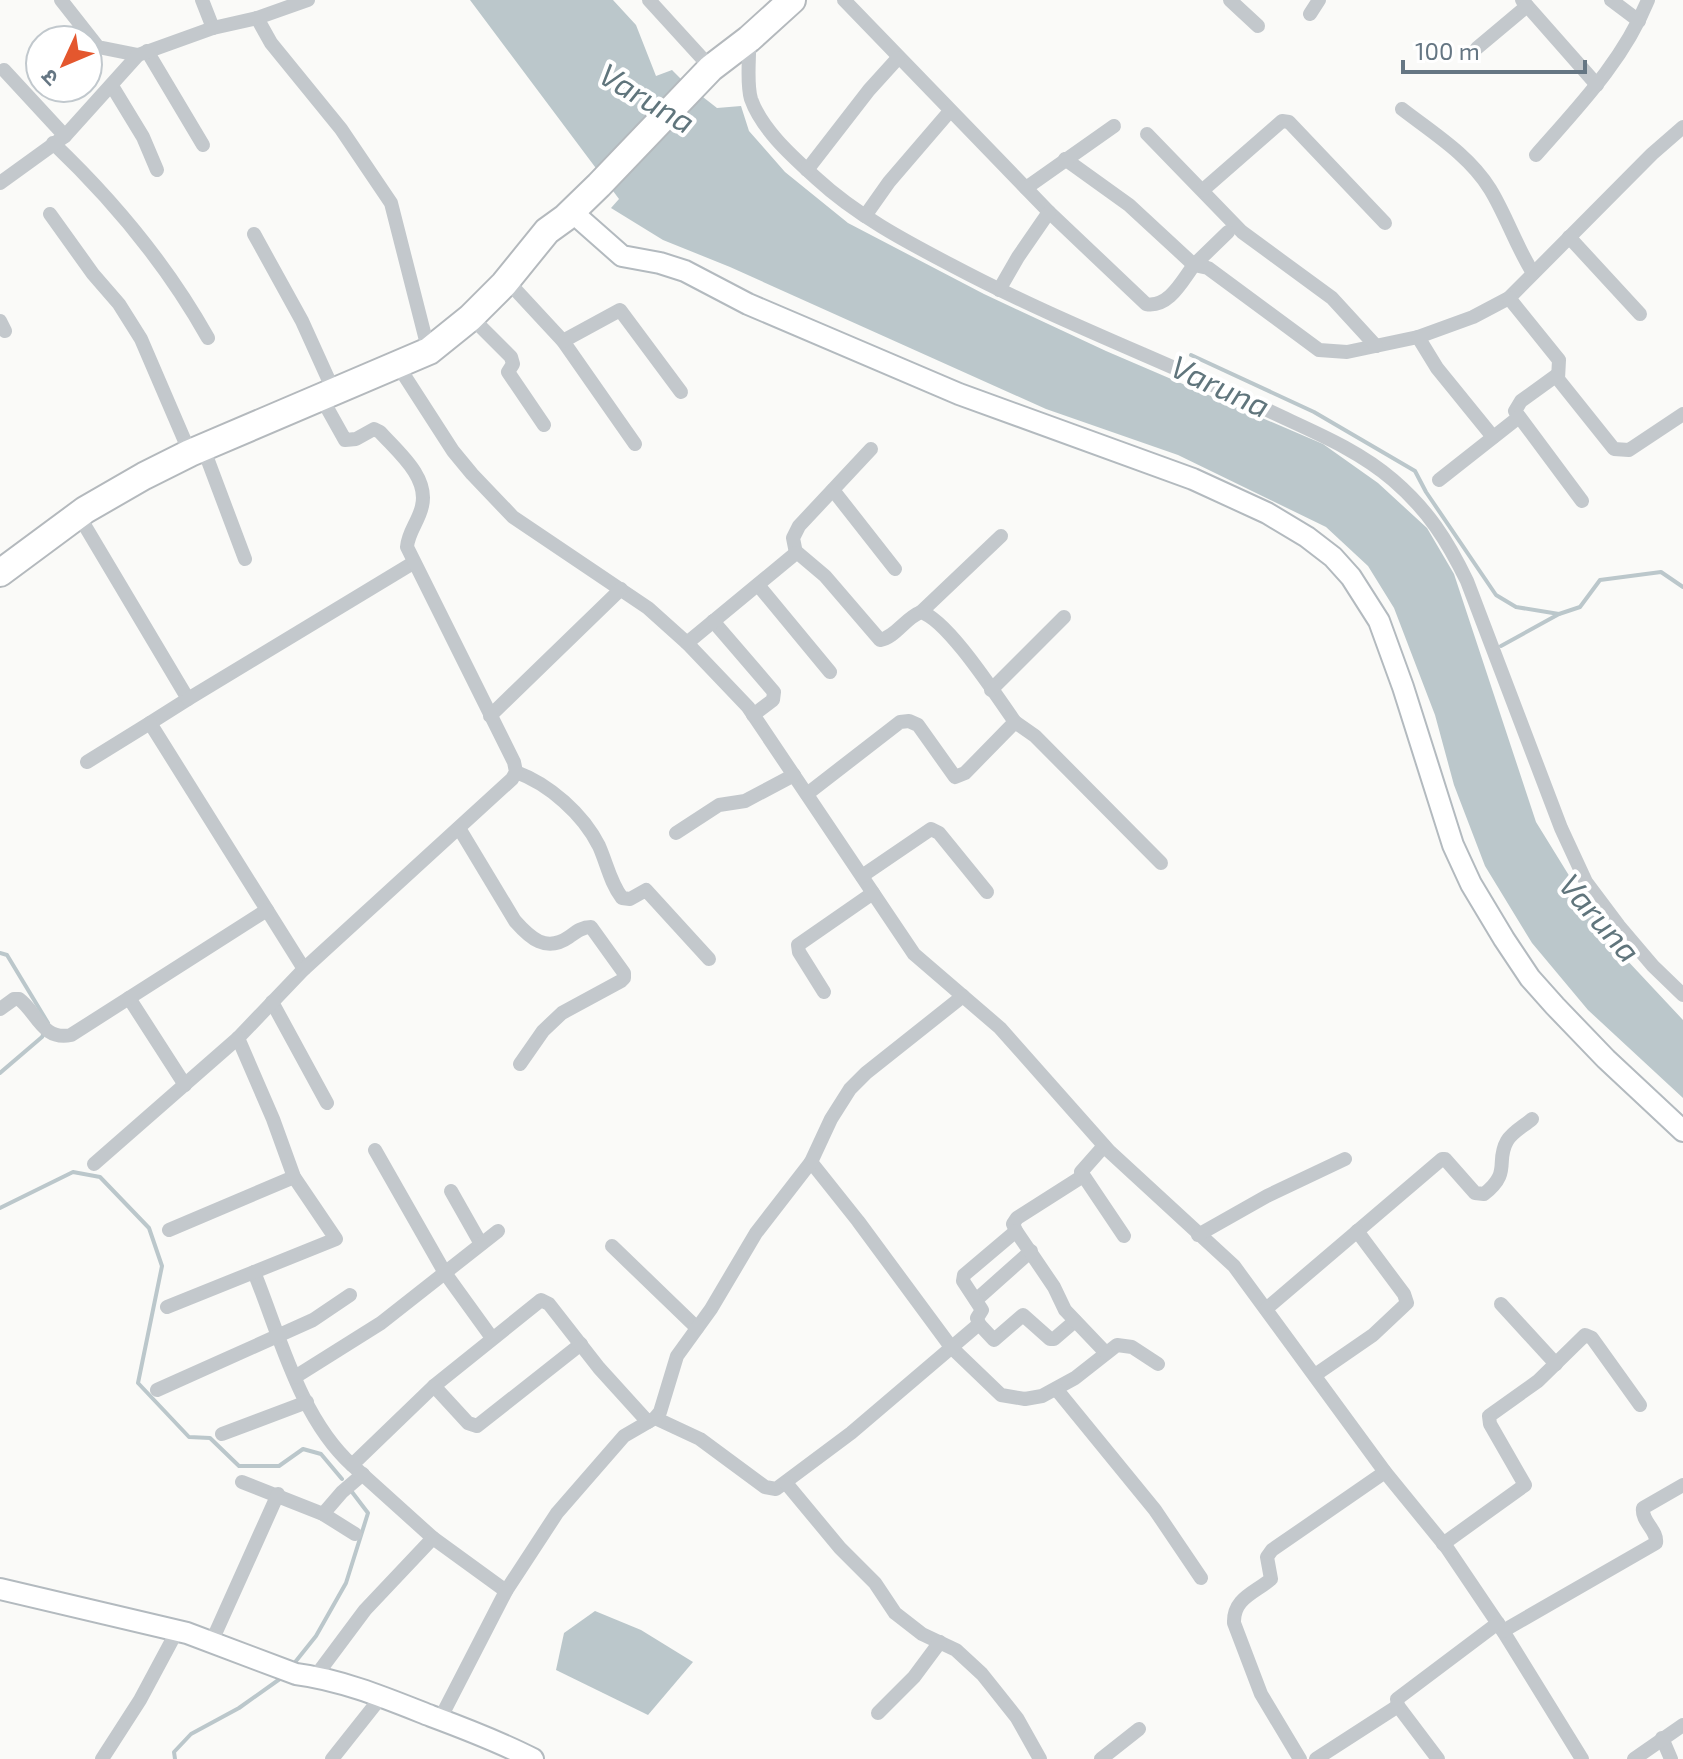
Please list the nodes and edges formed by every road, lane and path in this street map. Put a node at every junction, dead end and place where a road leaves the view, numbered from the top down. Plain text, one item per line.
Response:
1 (61, 0) edge
2 (202, 0) edge
3 (649, 0) edge
4 (792, 0) edge
5 (844, 0) edge
6 (1230, 0) edge
7 (1319, 0) edge
8 (1611, 0) edge
9 (1648, 0) edge
10 (301, 1) edge
11 (1524, 3) edge
12 (1310, 14) dead end
13 (257, 18) junction
14 (1639, 21) junction
15 (1258, 26) dead end
16 (213, 28) junction
17 (749, 39) junction
18 (1477, 48) dead end
19 (143, 53) junction
20 (898, 58) junction
21 (711, 68) junction
22 (4, 70) dead end
23 (1597, 85) junction
24 (112, 86) junction
25 (1402, 109) dead end
26 (950, 111) junction
27 (1114, 126) dead end
28 (1683, 127) edge
29 (1147, 134) dead end
30 (59, 140) junction
31 (203, 145) dead end
32 (1536, 155) dead end
33 (1065, 159) junction
34 (157, 170) dead end
35 (807, 170) junction
36 (0, 183) edge
37 (1026, 188) junction
38 (1203, 190) junction
39 (1049, 212) junction
40 (50, 214) dead end
41 (568, 215) junction
42 (865, 216) junction
43 (1385, 223) dead end
44 (1228, 232) dead end
45 (254, 234) dead end
46 (1569, 237) junction
47 (1194, 265) junction
48 (1533, 273) junction
49 (513, 287) junction
50 (999, 290) junction
51 (1509, 298) junction
52 (1640, 314) dead end
53 (478, 324) junction
54 (1418, 337) junction
55 (208, 338) dead end
56 (563, 341) junction
57 (1376, 346) junction
58 (430, 357) junction
59 (404, 375) junction
60 (1557, 375) junction
61 (681, 392) dead end
62 (333, 400) junction
63 (1683, 414) edge
64 (1519, 417) junction
65 (544, 425) dead end
66 (1493, 437) junction
67 (635, 444) dead end
68 (871, 449) dead end
69 (198, 456) junction
70 (1439, 480) dead end
71 (833, 490) junction
72 (1582, 501) dead end
73 (85, 526) junction
74 (1001, 536) dead end
75 (796, 553) junction
76 (245, 559) dead end
77 (413, 563) junction
78 (895, 569) dead end
79 (0, 573) edge
80 (758, 585) junction
81 (0, 587) edge
82 (621, 589) junction
83 (921, 612) junction
84 (1064, 617) dead end
85 (713, 621) junction
86 (687, 643) junction
87 (830, 672) dead end
88 (991, 690) junction
89 (188, 699) junction
90 (753, 715) junction
91 (490, 716) junction
92 (1015, 722) junction
93 (150, 723) junction
94 (87, 762) dead end
95 (516, 772) junction
96 (794, 775) junction
97 (807, 794) junction
98 (459, 828) junction
99 (676, 833) dead end
100 (1161, 863) dead end
101 (862, 876) junction
102 (987, 892) dead end
103 (873, 893) junction
104 (267, 910) junction
105 (709, 959) dead end
106 (304, 969) junction
107 (824, 992) dead end
108 (1683, 995) edge
109 (963, 996) junction
110 (129, 998) junction
111 (272, 1002) junction
112 (0, 1009) edge
113 (238, 1038) junction
114 (520, 1064) dead end
115 (185, 1085) junction
116 (327, 1103) dead end
117 (1532, 1119) dead end
118 (1683, 1131) edge
119 (1104, 1146) junction
120 (375, 1150) dead end
121 (1345, 1159) dead end
122 (811, 1162) junction
123 (94, 1164) dead end
124 (1083, 1176) junction
125 (294, 1177) junction
126 (451, 1191) dead end
127 (169, 1230) dead end
128 (498, 1231) dead end
129 (1016, 1231) junction
130 (1357, 1231) junction
131 (1198, 1235) junction
132 (1124, 1236) dead end
133 (481, 1244) junction
134 (612, 1246) dead end
135 (1031, 1251) junction
136 (254, 1272) junction
137 (445, 1273) junction
138 (350, 1295) dead end
139 (976, 1300) junction
140 (1501, 1304) dead end
141 (167, 1307) dead end
142 (1266, 1309) junction
143 (1075, 1321) junction
144 (979, 1324) junction
145 (697, 1328) junction
146 (280, 1335) junction
147 (492, 1338) junction
148 (581, 1344) junction
149 (951, 1347) junction
150 (1106, 1353) junction
151 (1158, 1364) dead end
152 (1556, 1364) junction
153 (1315, 1375) junction
154 (295, 1377) junction
155 (434, 1386) junction
156 (157, 1390) dead end
157 (1057, 1390) junction
158 (307, 1402) junction
159 (1640, 1405) dead end
160 (652, 1420) junction
161 (222, 1434) dead end
162 (357, 1470) junction
163 (1385, 1472) junction
164 (242, 1482) dead end
165 (786, 1483) junction
166 (1683, 1485) edge
167 (278, 1494) junction
168 (323, 1514) junction
169 (355, 1534) dead end
170 (433, 1538) junction
171 (1443, 1544) junction
172 (1201, 1578) dead end
173 (0, 1589) edge
174 (506, 1591) junction
175 (1500, 1627) junction
176 (177, 1631) junction
177 (940, 1642) junction
178 (211, 1643) junction
179 (306, 1676) junction
180 (382, 1696) junction
181 (1398, 1706) junction
182 (878, 1713) dead end
183 (440, 1719) junction
184 (1683, 1725) edge
185 (1139, 1729) dead end
186 (1662, 1738) junction
187 (102, 1759) edge
188 (332, 1759) edge
189 (533, 1759) edge
190 (1040, 1759) edge
191 (1101, 1759) edge
192 (1300, 1759) edge
193 (1316, 1759) edge
194 (1438, 1759) edge
195 (1582, 1759) edge
196 (1634, 1759) edge
197 (1671, 1759) edge

1 - 19 street
2 - 16 street
3 - 21 street
4 - 17 highway
5 - 20 street
6 - 15 street
7 - 12 street
8 - 14 street
9 - 14 street
10 - 13 street
11 - 18 street
11 - 23 street
13 - 16 street
13 - 58 street
14 - 23 street
16 - 19 street
17 - 21 highway
17 - 35 street
19 - 24 street
19 - 31 street
20 - 26 street
20 - 35 street
21 - 41 highway
22 - 30 street
23 - 32 street
24 - 30 street
24 - 34 street
25 - 48 street
26 - 37 street
26 - 42 street
27 - 33 street
28 - 46 street
29 - 38 street
30 - 36 street
30 - 55 street
33 - 37 street
33 - 47 street
35 - 42 street
37 - 39 street
38 - 43 street
38 - 57 street
39 - 47 street
39 - 50 street
40 - 69 street
41 - 49 highway
41 - 58 highway
41 - 118 street
42 - 50 street
44 - 47 street
45 - 62 street
46 - 48 street
46 - 52 street
47 - 57 street
48 - 51 street
49 - 53 highway
49 - 56 street
50 - 108 street
51 - 54 street
51 - 60 street
53 - 58 highway
53 - 65 street
54 - 57 street
54 - 66 street
56 - 61 street
56 - 67 street
58 - 59 highway
58 - 62 highway
59 - 62 highway
59 - 82 street
60 - 63 street
60 - 64 street
62 - 69 highway
62 - 77 street
64 - 66 street
64 - 72 street
66 - 70 street
68 - 71 street
69 - 73 highway
69 - 76 street
69 - 79 highway
71 - 75 street
71 - 78 street
73 - 81 highway
73 - 89 street
74 - 83 street
75 - 80 street
75 - 83 street
77 - 89 street
77 - 91 street
80 - 85 street
80 - 87 street
82 - 86 street
82 - 91 street
83 - 88 street
84 - 88 street
85 - 86 street
85 - 90 street
86 - 90 street
88 - 92 street
89 - 93 street
90 - 96 street
91 - 95 street
92 - 97 street
92 - 100 street
93 - 94 street
93 - 104 street
95 - 98 street
95 - 105 street
96 - 97 street
96 - 99 street
97 - 101 street
98 - 106 street
98 - 114 street
101 - 102 street
101 - 103 street
103 - 107 street
103 - 109 street
104 - 106 street
104 - 110 street
106 - 111 street
109 - 119 street
109 - 122 street
110 - 112 street
110 - 115 street
111 - 113 street
111 - 116 street
113 - 115 street
113 - 125 street
115 - 123 street
117 - 130 street
119 - 124 street
119 - 131 street
120 - 137 street
121 - 131 street
122 - 145 street
122 - 149 street
124 - 129 street
124 - 132 street
125 - 127 street
125 - 136 street
126 - 133 street
128 - 133 street
129 - 135 street
129 - 139 street
130 - 142 street
130 - 153 street
131 - 142 street
133 - 137 street
134 - 145 street
135 - 139 street
135 - 143 street
136 - 141 street
136 - 146 street
137 - 147 street
137 - 154 street
138 - 146 street
139 - 144 street
140 - 152 street
142 - 153 street
143 - 144 street
143 - 150 street
144 - 149 street
145 - 160 street
146 - 154 street
146 - 156 street
147 - 148 street
147 - 155 street
148 - 155 street
148 - 160 street
149 - 157 street
149 - 165 street
150 - 151 street
150 - 157 street
152 - 159 street
152 - 171 street
153 - 163 street
154 - 158 street
155 - 162 street
157 - 172 street
158 - 161 street
158 - 162 street
160 - 165 street
160 - 174 street
162 - 168 street
162 - 170 street
163 - 171 street
163 - 192 street
164 - 167 street
165 - 177 street
166 - 175 street
167 - 168 street
167 - 178 street
168 - 169 street
170 - 174 street
170 - 179 street
171 - 175 street
173 - 176 street
174 - 183 street
175 - 181 street
175 - 195 street
176 - 178 street
176 - 187 street
177 - 182 street
177 - 190 street
178 - 179 street
179 - 180 street
180 - 183 street
180 - 188 street
181 - 193 street
181 - 194 street
183 - 189 street
184 - 186 street
185 - 191 street
186 - 196 street
186 - 197 street

